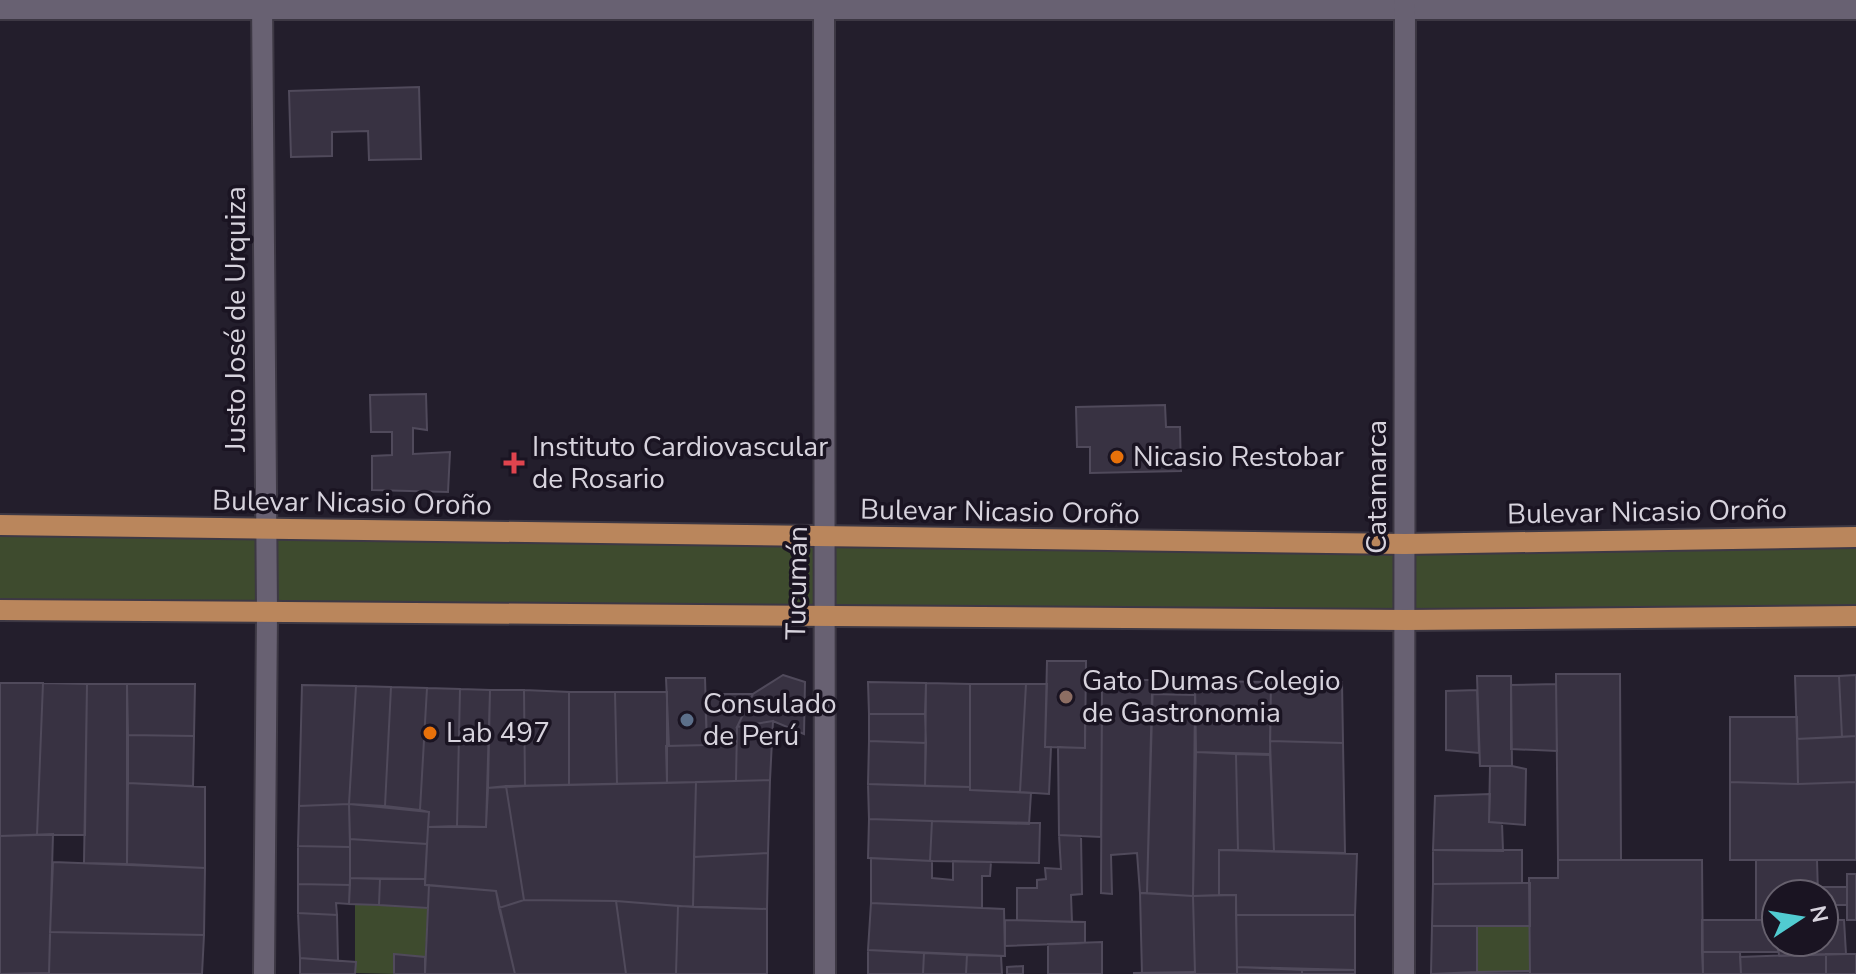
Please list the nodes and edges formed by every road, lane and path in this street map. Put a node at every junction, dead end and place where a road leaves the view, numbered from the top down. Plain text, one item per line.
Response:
1 (262, 4) edge
2 (824, 4) edge
3 (1405, 4) edge
4 (0, 9) edge
5 (1856, 9) edge
6 (0, 525) edge
7 (266, 529) junction
8 (1856, 537) edge
9 (826, 538) junction
10 (1405, 544) junction
11 (0, 610) edge
12 (267, 612) junction
13 (824, 616) junction
14 (1856, 616) edge
15 (1406, 620) junction
16 (264, 974) edge
17 (825, 974) edge
18 (1404, 974) edge

1 - 2 street
1 - 4 street
1 - 7 street, Justo José de Urquiza
2 - 3 street
2 - 9 street, Tucumán
3 - 5 street
3 - 10 street, Catamarca
6 - 7 main road, Bulevar Nicasio Oroño
7 - 9 main road, Bulevar Nicasio Oroño
7 - 12 street, Justo José de Urquiza
8 - 10 main road, Bulevar Nicasio Oroño
9 - 10 main road, Bulevar Nicasio Oroño
9 - 13 street, Tucumán
10 - 15 street, Catamarca
11 - 12 main road
12 - 13 main road
12 - 16 street, Justo José de Urquiza
13 - 15 main road
13 - 17 street, Tucumán
14 - 15 main road
15 - 18 street, Catamarca

